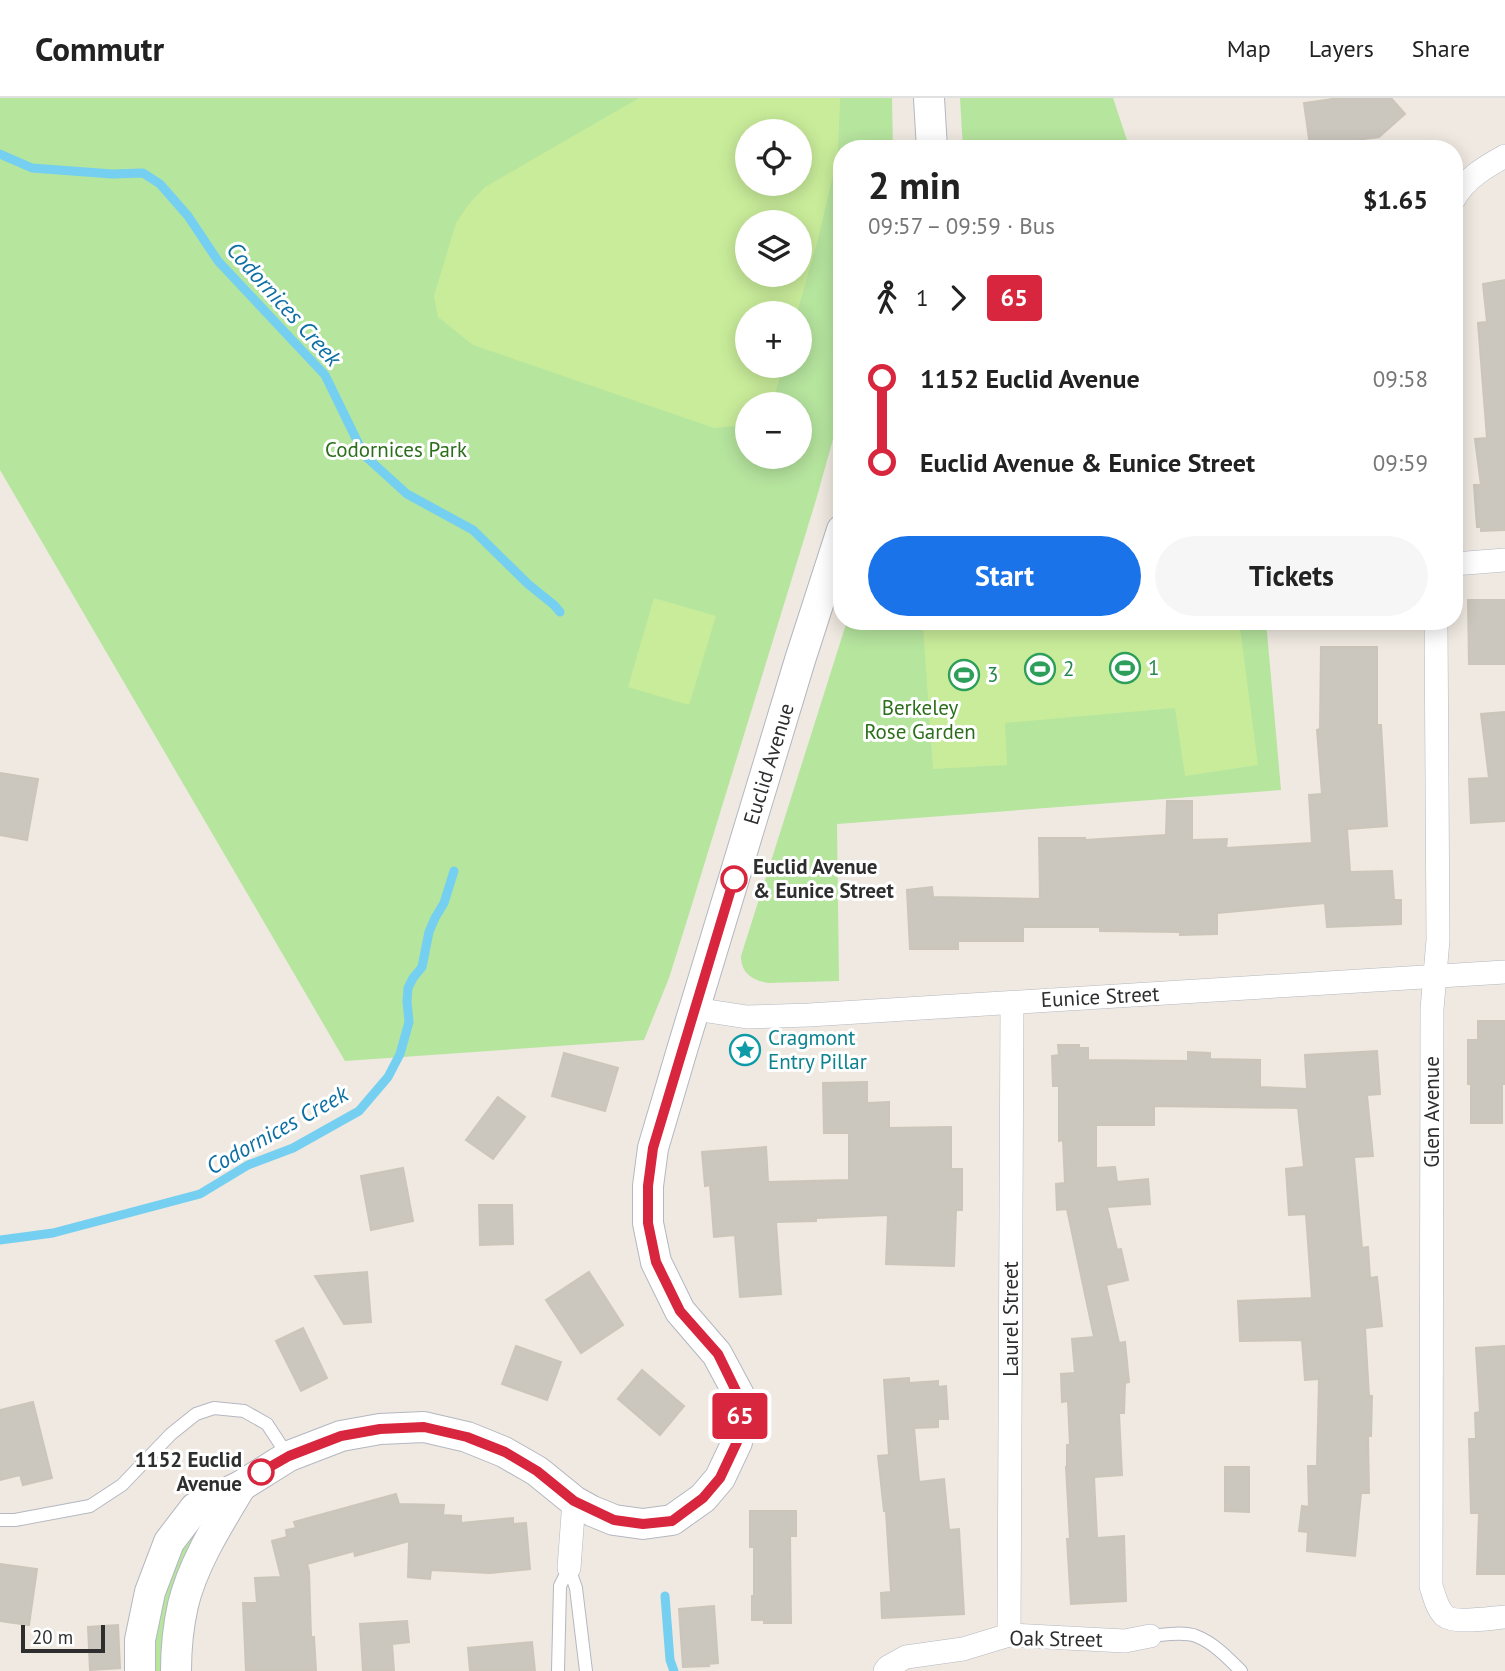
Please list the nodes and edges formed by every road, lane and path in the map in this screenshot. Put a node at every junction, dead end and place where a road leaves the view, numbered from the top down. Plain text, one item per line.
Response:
1 (929, 98) edge
2 (931, 140) edge
3 (1505, 156) edge
4 (1463, 184) edge
5 (833, 558) edge
6 (1505, 561) edge
7 (1463, 563) edge
8 (1436, 630) edge
9 (1505, 972) edge
10 (1436, 977) junction
11 (1012, 1003) junction
12 (695, 1009) junction
13 (289, 1456) junction
14 (241, 1486) junction
15 (574, 1501) junction
16 (0, 1520) edge
17 (569, 1568) junction
18 (1505, 1617) edge
19 (1009, 1635) junction
20 (1150, 1636) joint
21 (140, 1671) edge
22 (176, 1671) edge
23 (558, 1671) edge
24 (586, 1671) edge
25 (885, 1671) edge
26 (1241, 1671) edge

1 - 2 street
3 - 4 street
5 - 12 street, Euclid Avenue
6 - 7 street
8 - 10 street, Glen Avenue
9 - 10 street, Eunice Street
10 - 11 street, Eunice Street
10 - 18 street, Glen Avenue
11 - 12 street, Eunice Street
11 - 19 street, Laurel Street
12 - 15 street, Euclid Avenue
13 - 14 street, Euclid Avenue
13 - 15 street, Euclid Avenue
13 - 16 lane
14 - 21 street, Euclid Avenue
14 - 22 street, Euclid Avenue
15 - 17 street
17 - 23 lane
17 - 24 lane
19 - 20 street, Oak Street
19 - 25 street, Oak Street
20 - 26 lane

